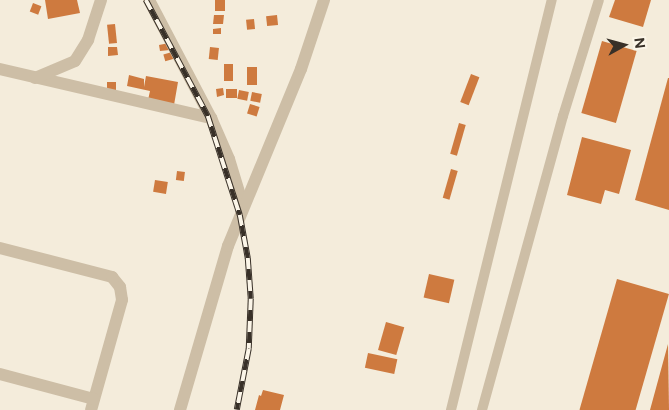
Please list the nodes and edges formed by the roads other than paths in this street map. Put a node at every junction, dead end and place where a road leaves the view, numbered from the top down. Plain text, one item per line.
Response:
1 (101, 0) edge
2 (149, 0) edge
3 (324, 0) edge
4 (552, 0) edge
5 (599, 0) edge
6 (0, 69) edge
7 (35, 78) junction
8 (212, 118) junction
9 (244, 205) junction
10 (0, 248) edge
11 (0, 374) edge
12 (92, 404) edge
13 (180, 410) edge
14 (451, 410) edge
15 (482, 410) edge

1 - 7 street
2 - 8 street
3 - 9 street
4 - 14 lane
5 - 15 lane
6 - 7 street
7 - 8 street
8 - 9 street
9 - 13 street
10 - 12 street
11 - 12 street

